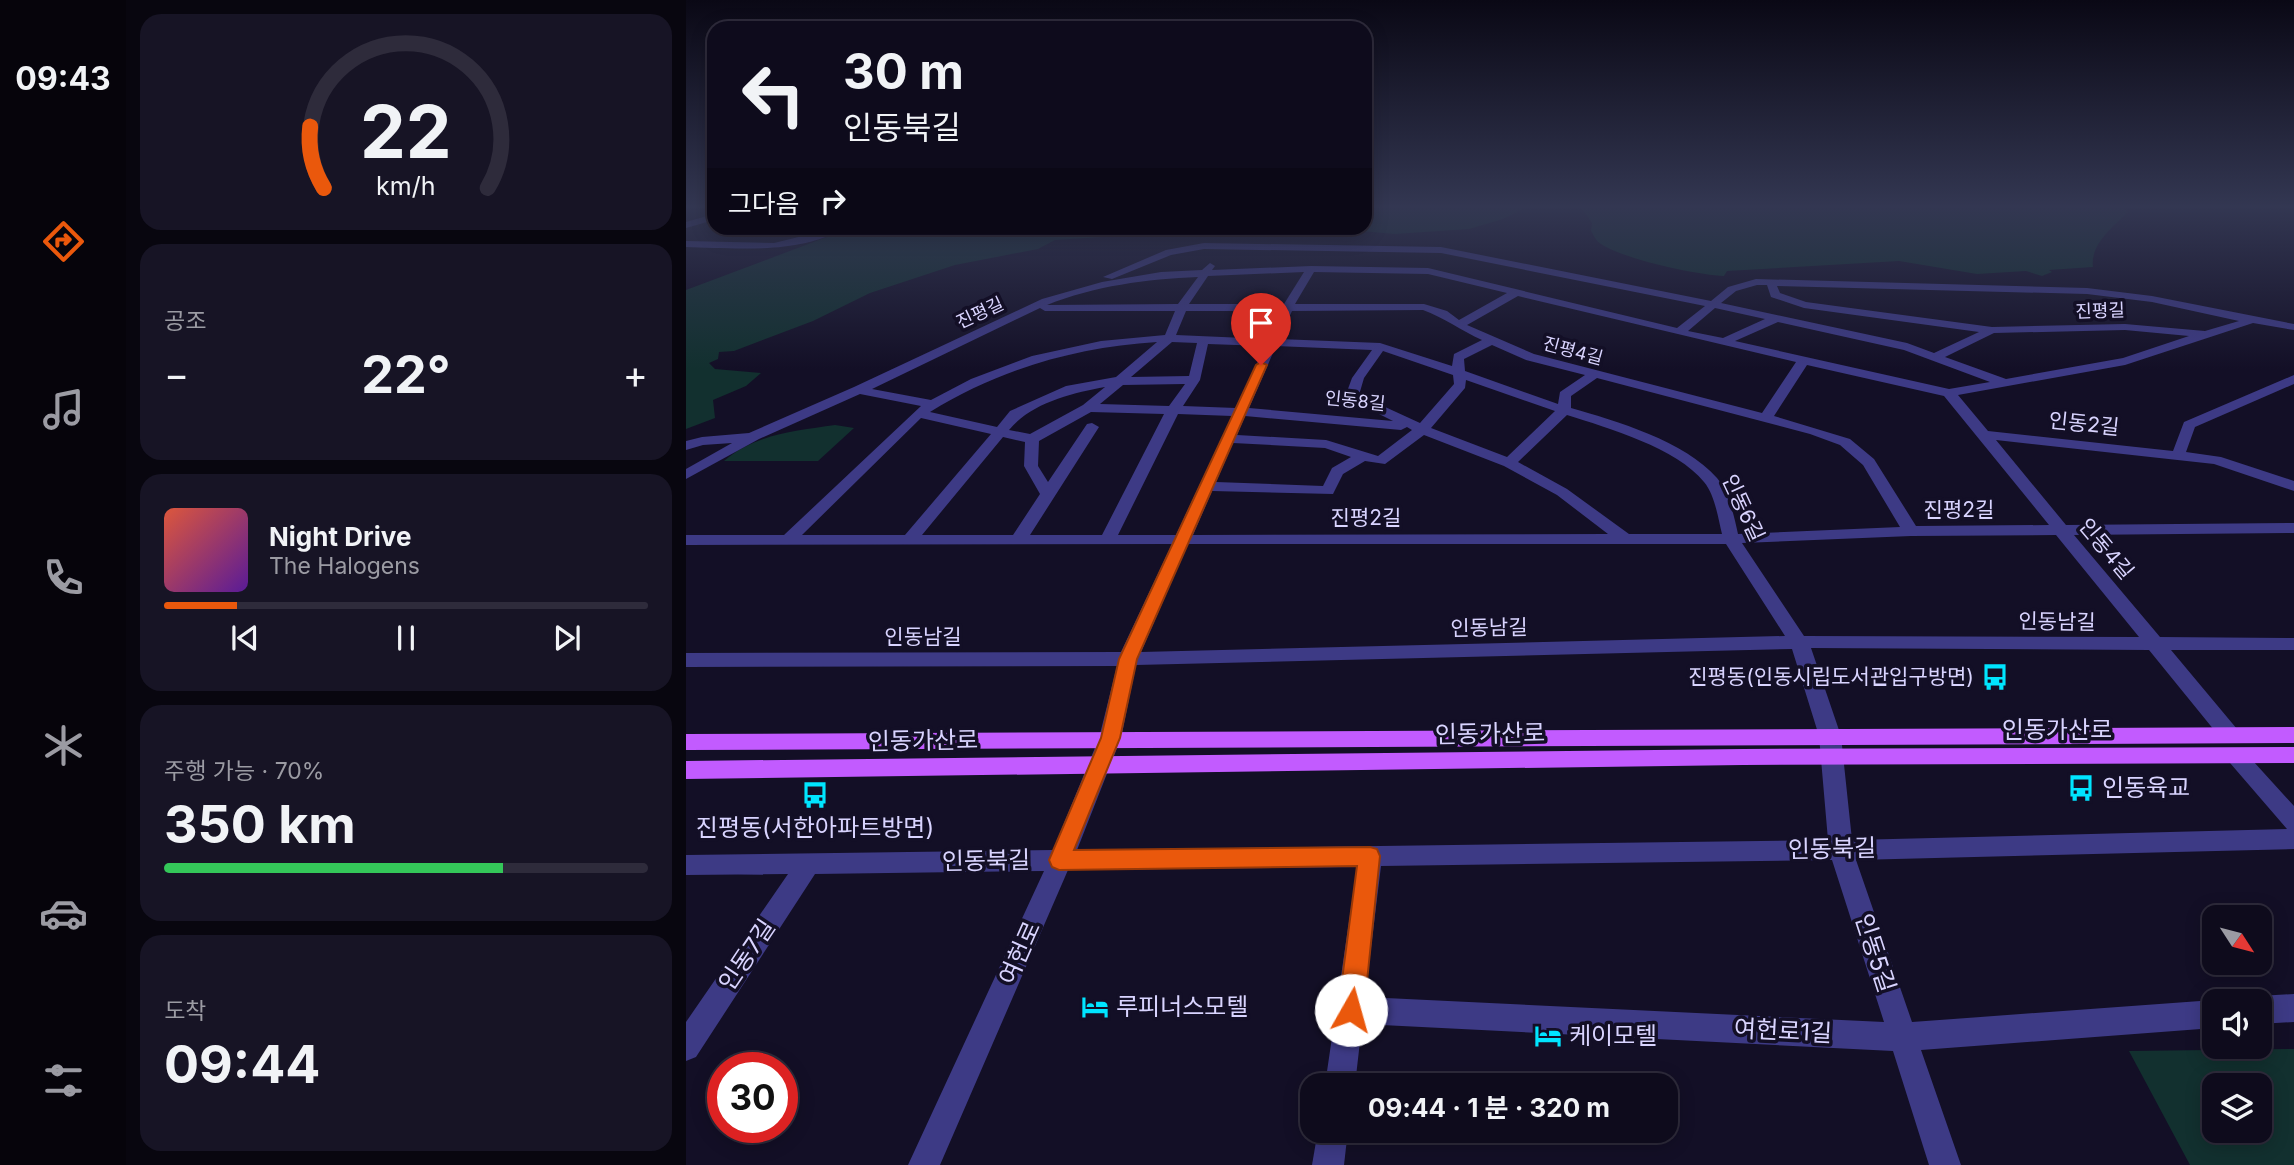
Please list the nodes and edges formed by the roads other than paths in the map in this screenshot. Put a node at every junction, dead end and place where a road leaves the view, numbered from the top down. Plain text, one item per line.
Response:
1 (1145, 260) edge
2 (1215, 260) edge
3 (1437, 260) edge
4 (1442, 260) edge
5 (1491, 260) edge
6 (1311, 269) junction
7 (1538, 270) junction
8 (1428, 271) junction
9 (1204, 272) junction
10 (1771, 283) junction
11 (1102, 285) junction
12 (1634, 287) junction
13 (1517, 292) junction
14 (1606, 299) junction
15 (1714, 305) junction
16 (1182, 307) junction
17 (1288, 307) junction
18 (1031, 308) junction
19 (1832, 309) junction
20 (1775, 320) junction
21 (2252, 320) junction
22 (1458, 325) junction
23 (2294, 327) edge
24 (1992, 330) junction
25 (1679, 332) junction
26 (2209, 335) junction
27 (1169, 338) junction
28 (1492, 340) junction
29 (1203, 341) junction
30 (1272, 342) junction
31 (1725, 342) junction
32 (1380, 347) junction
33 (1937, 356) junction
34 (1804, 360) junction
35 (1457, 371) junction
36 (1594, 375) junction
37 (2294, 379) edge
38 (1194, 380) junction
39 (1117, 381) junction
40 (2007, 383) junction
41 (859, 390) junction
42 (1949, 393) junction
43 (933, 404) junction
44 (1088, 408) junction
45 (1173, 410) junction
46 (1564, 410) junction
47 (1241, 411) junction
48 (918, 413) junction
49 (1766, 418) junction
50 (1092, 427) dead end
51 (1422, 429) junction
52 (1000, 431) junction
53 (1985, 435) junction
54 (754, 436) junction
55 (1032, 439) junction
56 (1228, 439) junction
57 (686, 446) edge
58 (2178, 456) junction
59 (1373, 458) junction
60 (1509, 463) junction
61 (686, 472) edge
62 (1207, 486) junction
63 (2294, 486) edge
64 (1048, 494) junction
65 (2294, 528) edge
66 (1911, 531) junction
67 (2061, 531) junction
68 (1625, 539) junction
69 (1731, 539) junction
70 (686, 540) edge
71 (788, 540) junction
72 (909, 540) junction
73 (1018, 540) junction
74 (1107, 540) junction
75 (1183, 540) junction
76 (1799, 642) junction
77 (2294, 644) edge
78 (2159, 646) junction
79 (1128, 659) junction
80 (686, 660) edge
81 (2294, 735) edge
82 (1110, 738) junction
83 (686, 742) edge
84 (2232, 745) junction
85 (1831, 746) junction
86 (2294, 755) edge
87 (1099, 765) junction
88 (686, 770) edge
89 (2294, 822) edge
90 (2294, 839) edge
91 (1841, 849) junction
92 (1370, 856) junction
93 (1059, 860) junction
94 (809, 863) junction
95 (686, 865) edge
96 (2294, 1008) edge
97 (2272, 1009) edge
98 (1351, 1010) junction
99 (2202, 1015) edge
100 (1903, 1037) junction
101 (686, 1047) edge
102 (1342, 1073) edge
103 (1331, 1143) edge
104 (924, 1165) edge
105 (1328, 1165) edge
106 (1945, 1165) edge

1 - 11 street
2 - 9 street
3 - 8 street, 진평길
4 - 7 street, 진평길
5 - 7 street
6 - 8 street, 진평길
6 - 9 street, 진평길
6 - 17 street
7 - 12 street, 진평길
7 - 14 street, 진평길
8 - 13 street, 진평길
9 - 11 street, 진평길
9 - 16 street
10 - 15 street
10 - 19 street, 진평길
10 - 21 street
11 - 18 street, 진평길
12 - 14 street, 진평길
12 - 15 street, 진평길
13 - 14 street, 진평길
13 - 22 street
14 - 25 street, 진평길
15 - 20 street, 진평길
15 - 25 street
16 - 17 street, 진평4길
16 - 18 street, 진평4길
16 - 27 street
17 - 22 street, 진평4길
17 - 30 street
18 - 41 street, 진평길
19 - 20 street, 진평길
19 - 24 street, 진평길
20 - 31 street, 진평길
20 - 33 street, 진평길
21 - 23 street, 진평길
21 - 26 street, 진평길
22 - 28 street, 진평4길
24 - 26 street, 진평길
24 - 33 street, 진평길
25 - 31 street, 진평길
26 - 40 street, 진평길
27 - 29 street
27 - 39 street
27 - 43 street
28 - 35 street
28 - 36 street, 진평4길
29 - 30 street
29 - 38 street
30 - 32 street, 인동6길
30 - 47 street
31 - 34 street, 진평길
32 - 35 street, 인동6길
32 - 51 street
33 - 40 street, 진평길
34 - 42 street, 진평길
34 - 49 street
35 - 46 street, 인동6길
35 - 51 street
36 - 46 street
36 - 49 street, 진평4길
37 - 58 street
38 - 39 street
38 - 45 street
39 - 44 street
39 - 52 street
40 - 42 street, 진평길
41 - 43 street
41 - 54 street, 진평길
42 - 53 street, 인동4길
43 - 48 street
44 - 45 street, 인동8길
44 - 55 street
45 - 47 street, 인동8길
45 - 74 street
46 - 60 street
46 - 69 street, 인동6길
47 - 51 street, 인동8길
47 - 56 street
48 - 52 street
48 - 71 street
49 - 66 street, 진평4길
50 - 64 street
51 - 59 street
51 - 60 street
52 - 55 street
52 - 72 street
53 - 58 street, 인동2길
53 - 67 street, 인동4길
54 - 57 street
54 - 61 street, 진평길
55 - 64 street
56 - 59 street
56 - 62 street
58 - 63 street, 인동2길
59 - 62 street
60 - 68 street
62 - 75 street
64 - 73 street
65 - 67 street, 진평2길
66 - 67 street, 진평2길
66 - 69 street, 진평2길
67 - 78 street, 인동4길
68 - 69 street, 진평2길
68 - 75 street, 진평2길
69 - 76 street, 인동6길
70 - 71 street, 진평2길
71 - 72 street, 진평2길
72 - 73 street, 진평2길
73 - 74 street, 진평2길
74 - 75 street, 진평2길
75 - 79 street
76 - 78 street, 인동남길
76 - 79 street, 인동남길
76 - 85 street, 인동6길
77 - 78 street, 인동남길
78 - 84 street, 인동4길
79 - 80 street, 인동남길
79 - 82 street
81 - 84 main road, 인동가산로
82 - 83 main road, 인동가산로
82 - 85 main road, 인동가산로
82 - 87 street, 여헌로
84 - 85 main road, 인동가산로
84 - 86 main road, 인동가산로
84 - 89 street, 인동4길
85 - 87 main road, 인동가산로
85 - 91 street, 인동5길
87 - 88 main road, 인동가산로
87 - 93 street, 여헌로
90 - 91 street, 인동북길
91 - 92 street, 인동북길
91 - 100 street, 인동5길
92 - 93 street, 인동북길
92 - 98 street
93 - 94 street, 인동북길
93 - 104 street, 여헌로
94 - 95 street, 인동북길
94 - 101 street, 인동7길
96 - 97 street
98 - 100 street, 여헌로1길
98 - 102 street
99 - 100 street, 여헌로1길
100 - 106 street, 인동5길
103 - 105 street

